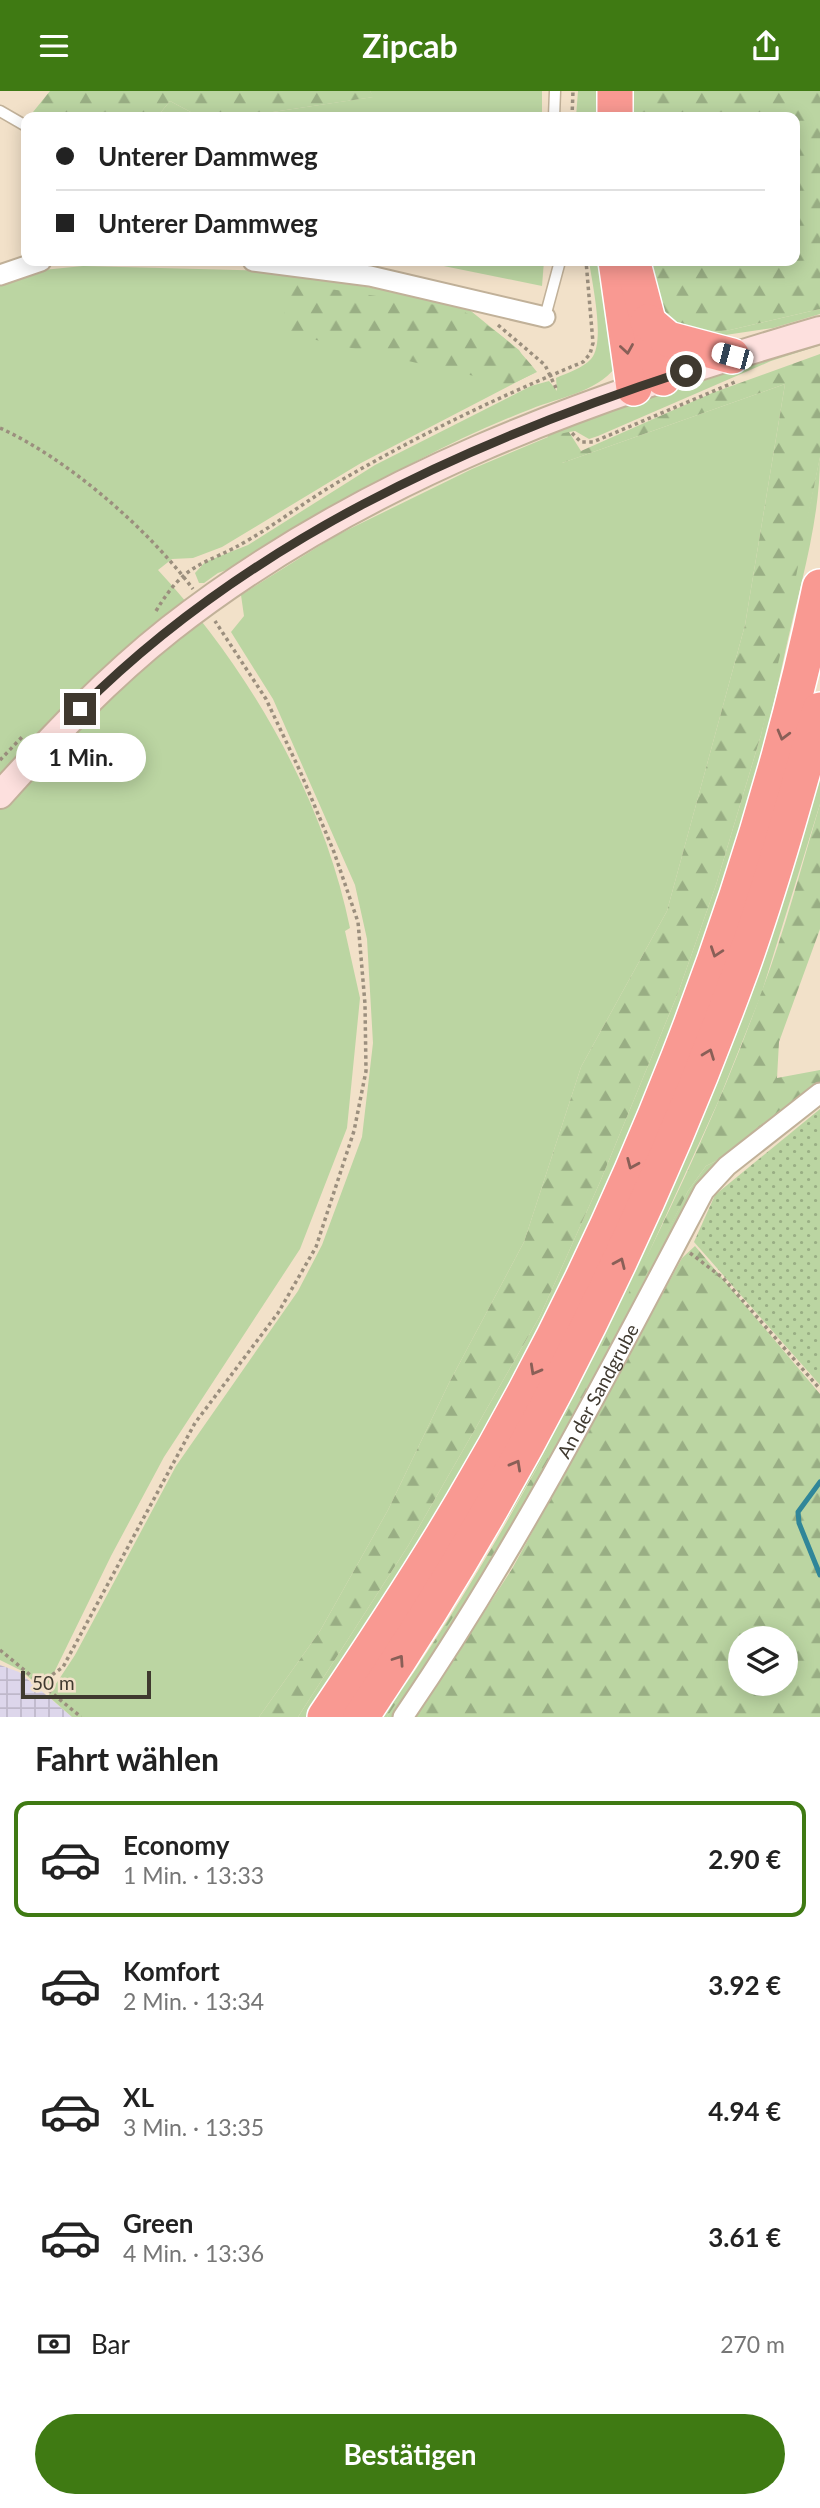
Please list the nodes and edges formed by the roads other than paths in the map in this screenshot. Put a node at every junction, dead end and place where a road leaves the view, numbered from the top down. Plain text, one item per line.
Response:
1 (555, 91) edge
2 (603, 91) edge
3 (615, 91) edge
4 (0, 111) edge
5 (554, 112) edge
6 (603, 112) edge
7 (615, 112) edge
8 (21, 123) edge
9 (26, 266) edge
10 (292, 266) edge
11 (559, 266) edge
12 (616, 266) edge
13 (633, 266) edge
14 (0, 275) edge
15 (545, 317) joint
16 (649, 322) junction
17 (820, 330) edge
18 (737, 367) junction
19 (649, 383) junction
20 (820, 587) edge
21 (820, 711) edge
22 (0, 795) edge
23 (820, 1093) edge
24 (325, 1717) edge
25 (361, 1717) edge
26 (403, 1717) edge

1 - 5 lane
2 - 6 highway
3 - 7 highway
4 - 8 lane
9 - 14 street
10 - 15 street
11 - 15 lane
12 -> 19 highway
13 - 16 highway
16 - 18 highway
16 - 19 highway
17 - 18 main road
18 - 19 main road
19 - 22 main road
20 -> 24 highway
25 -> 21 highway
23 - 26 street, An der Sandgrube

